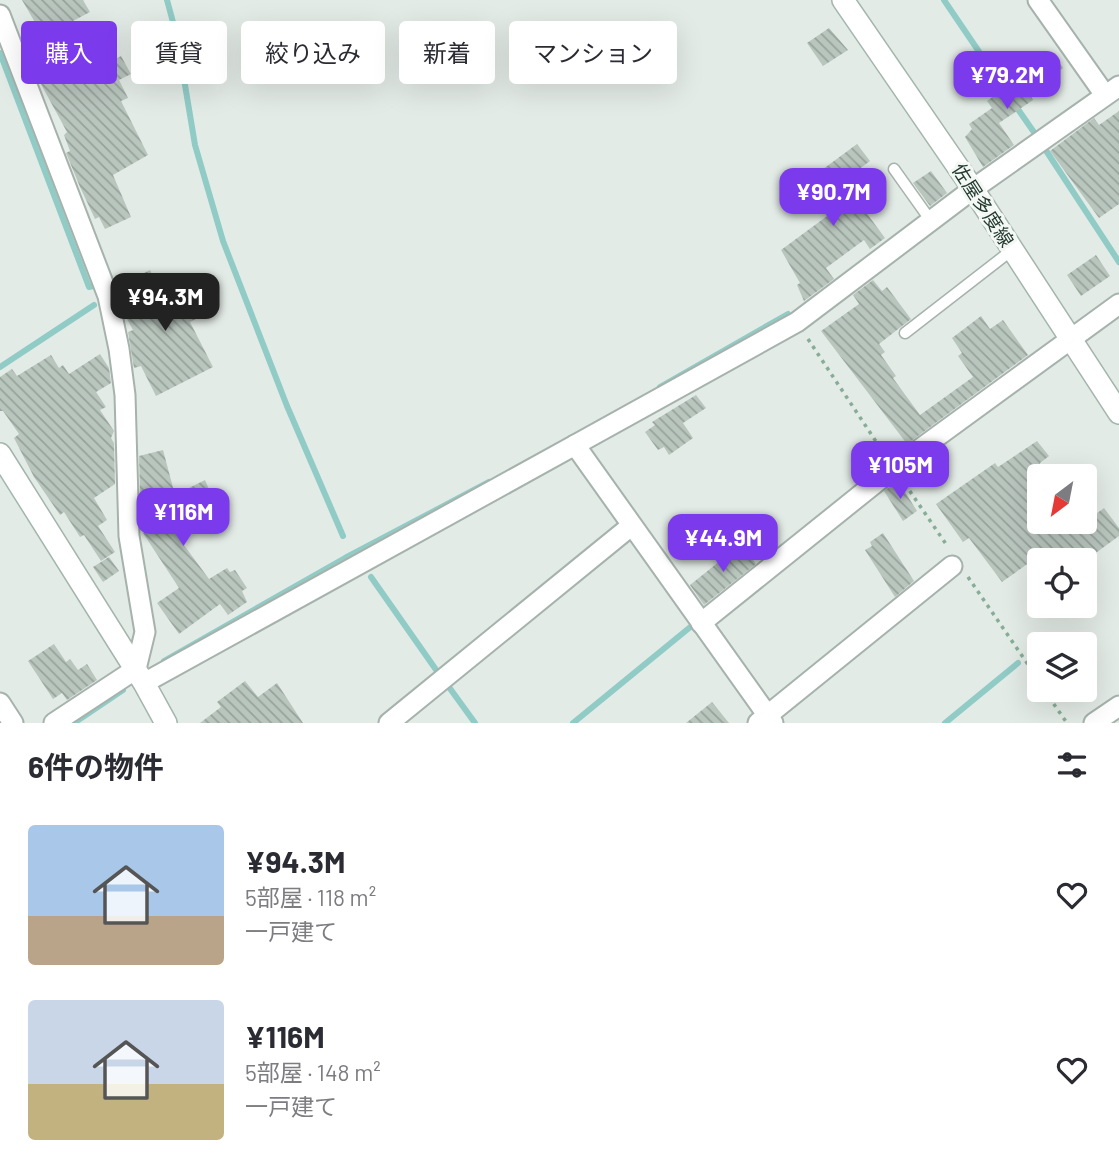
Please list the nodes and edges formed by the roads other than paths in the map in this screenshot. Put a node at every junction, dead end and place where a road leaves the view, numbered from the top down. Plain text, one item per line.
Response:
1 (843, 0) edge
2 (1038, 0) edge
3 (0, 15) edge
4 (1112, 91) edge
5 (894, 169) dead end
6 (973, 189) junction
7 (931, 220) junction
8 (1012, 250) junction
9 (1119, 304) edge
10 (905, 333) dead end
11 (1070, 340) junction
12 (1119, 413) edge
13 (575, 445) junction
14 (0, 454) edge
15 (631, 526) junction
16 (952, 566) dead end
17 (701, 623) junction
18 (140, 676) junction
19 (0, 703) edge
20 (1119, 706) edge
21 (766, 720) edge
22 (13, 723) edge
23 (54, 723) edge
24 (166, 723) edge
25 (389, 723) edge
26 (1094, 723) edge

1 - 6 main road, 佐屋多度線
2 - 4 street
3 - 18 street
4 - 6 street
5 - 7 lane
6 - 7 street
6 - 8 main road, 佐屋多度線
7 - 13 street
8 - 10 lane
8 - 11 main road, 佐屋多度線
9 - 11 street
11 - 12 main road, 佐屋多度線
11 - 17 street
13 - 15 street
13 - 18 street
14 - 18 main road
15 - 17 street
15 - 25 street
16 - 21 street
17 - 21 street
18 - 23 street
18 - 24 main road
19 - 22 street
20 - 26 street

